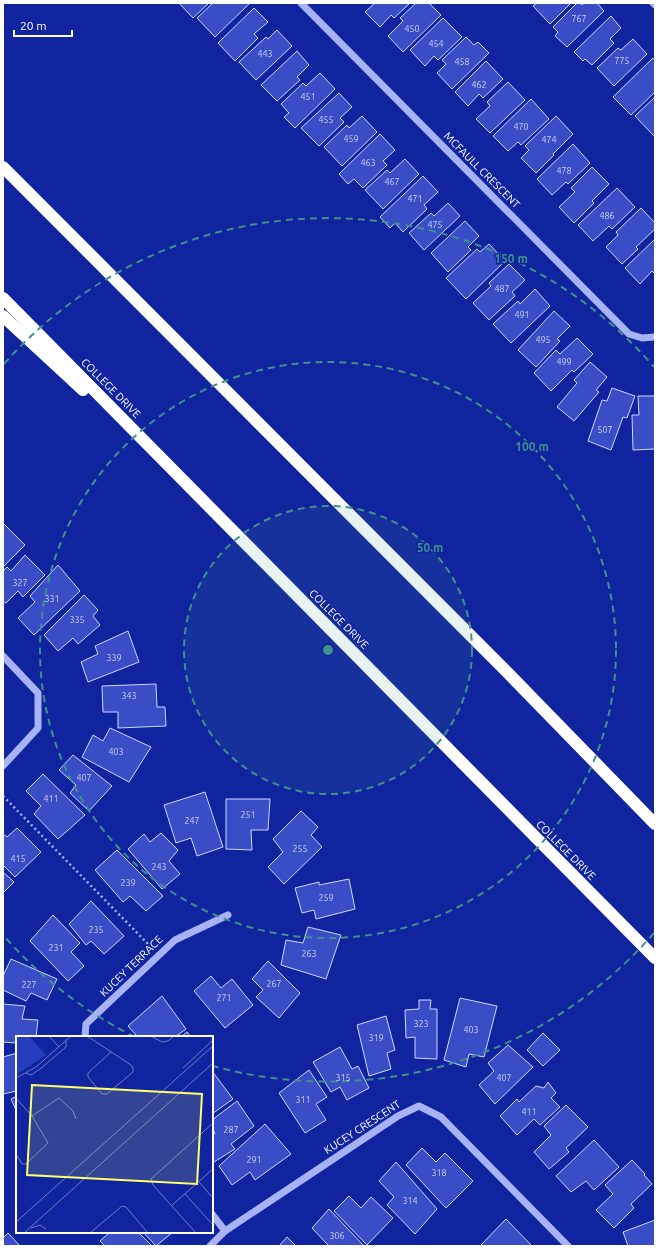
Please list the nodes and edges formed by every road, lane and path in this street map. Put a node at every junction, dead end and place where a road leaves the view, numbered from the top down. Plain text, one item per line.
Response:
1 (301, 3) edge
2 (653, 3) edge
3 (655, 5) edge
4 (3, 167) edge
5 (3, 298) edge
6 (3, 316) edge
7 (655, 337) edge
8 (212, 509) junction
9 (3, 656) edge
10 (3, 766) edge
11 (3, 796) edge
12 (655, 824) edge
13 (228, 915) dead end
14 (149, 945) dead end
15 (655, 958) edge
16 (85, 1036) edge
17 (213, 1215) edge
18 (225, 1231) junction
19 (210, 1246) edge
20 (568, 1246) edge

1 - 7 street, MCFAULL CRESCENT
2 - 3 street
4 - 12 highway
5 - 8 highway, COLLEGE DRIVE
6 - 8 highway
8 - 15 highway, COLLEGE DRIVE
9 - 10 street
11 - 14 path
13 - 16 street, KUCEY TERRACE
17 - 18 street
18 - 19 street, KUCEY CRESCENT
18 - 20 street, KUCEY CRESCENT

